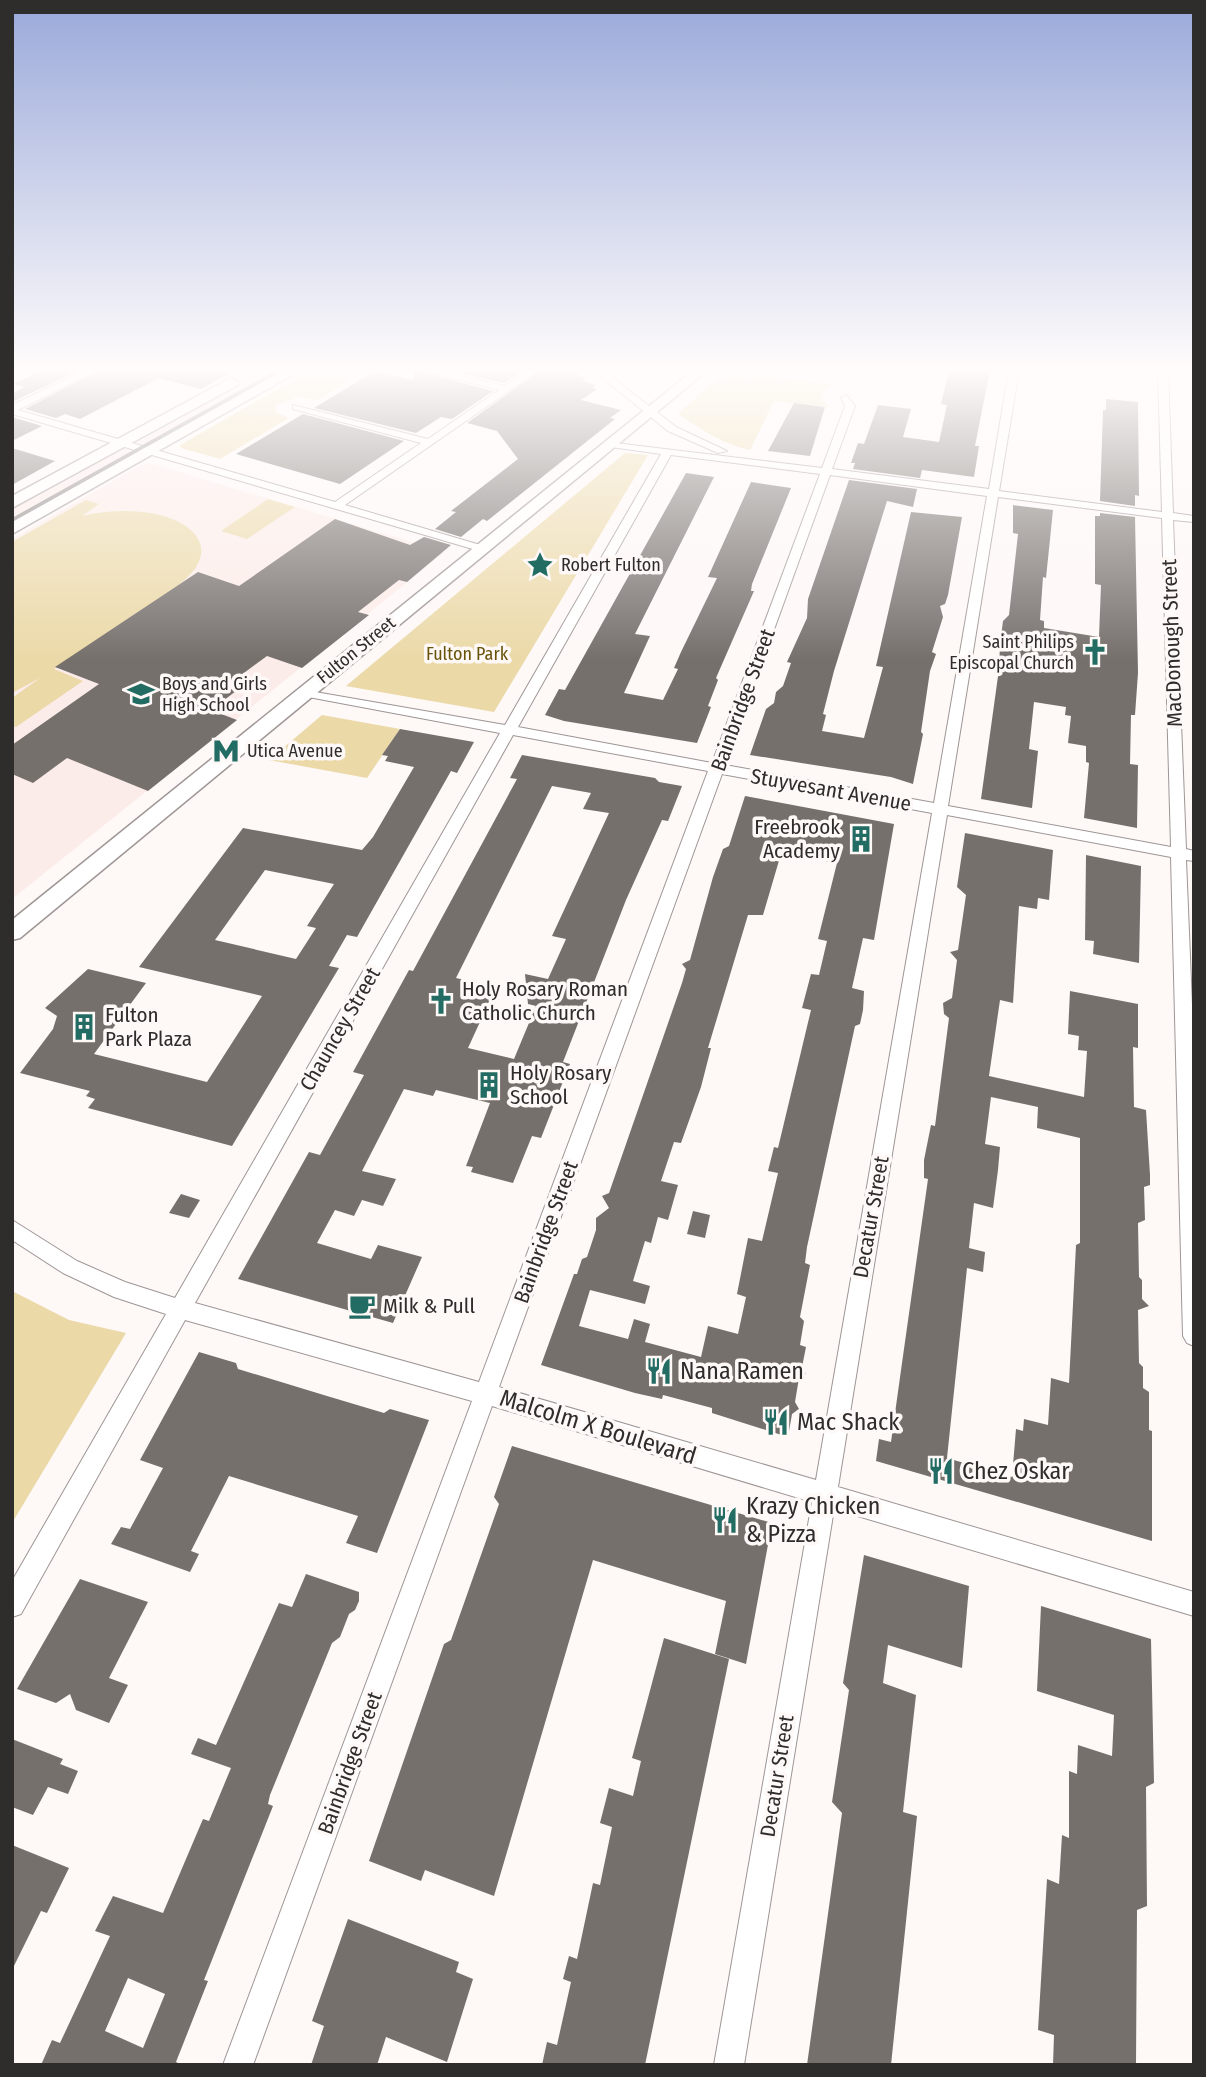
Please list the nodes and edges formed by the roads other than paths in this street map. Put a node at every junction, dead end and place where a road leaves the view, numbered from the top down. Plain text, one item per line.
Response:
1 (81, 467) edge
2 (99, 467) edge
3 (105, 467) edge
4 (203, 467) edge
5 (393, 467) edge
6 (583, 467) edge
7 (659, 467) edge
8 (796, 467) edge
9 (828, 467) edge
10 (997, 467) edge
11 (1166, 467) edge
12 (70, 471) junction
13 (827, 471) junction
14 (993, 493) junction
15 (47, 496) junction
16 (12, 503) edge
17 (337, 506) junction
18 (12, 516) edge
19 (1168, 516) junction
20 (1194, 519) edge
21 (12, 529) edge
22 (483, 549) junction
23 (303, 692) junction
24 (509, 732) junction
25 (717, 770) junction
26 (939, 810) junction
27 (1186, 855) edge
28 (12, 932) edge
29 (12, 1229) edge
30 (180, 1309) junction
31 (1194, 1336) edge
32 (486, 1394) junction
33 (824, 1494) junction
34 (1194, 1604) edge
35 (12, 1605) edge
36 (238, 2065) edge
37 (729, 2065) edge

1 - 12 main road
2 - 15 main road
3 - 21 main road
4 - 17 street
5 - 17 street
6 - 22 main road, Fulton Street
7 - 24 street, Chauncey Street
8 - 13 street
9 - 13 street, Bainbridge Street
10 - 14 street, Decatur Street
11 - 19 street, MacDonough Street
12 - 15 main road
12 - 16 main road
13 - 14 street
13 - 25 street, Bainbridge Street
14 - 19 street
14 - 26 street, Decatur Street
15 - 18 main road
17 - 22 street
19 - 20 street
19 - 27 street, MacDonough Street
22 - 23 main road, Fulton Street
23 - 24 street, Stuyvesant Avenue
23 - 28 main road, Fulton Street
24 - 25 street, Stuyvesant Avenue
24 - 30 street, Chauncey Street
25 - 26 street, Stuyvesant Avenue
25 - 32 street, Bainbridge Street
26 - 27 street, Stuyvesant Avenue
26 - 33 street, Decatur Street
27 - 31 street, MacDonough Street
29 - 30 street, Malcolm X Boulevard
30 - 32 street, Malcolm X Boulevard
30 - 35 street, Chauncey Street
32 - 33 street, Malcolm X Boulevard
32 - 36 street, Bainbridge Street
33 - 34 street, Malcolm X Boulevard
33 - 37 street, Decatur Street

